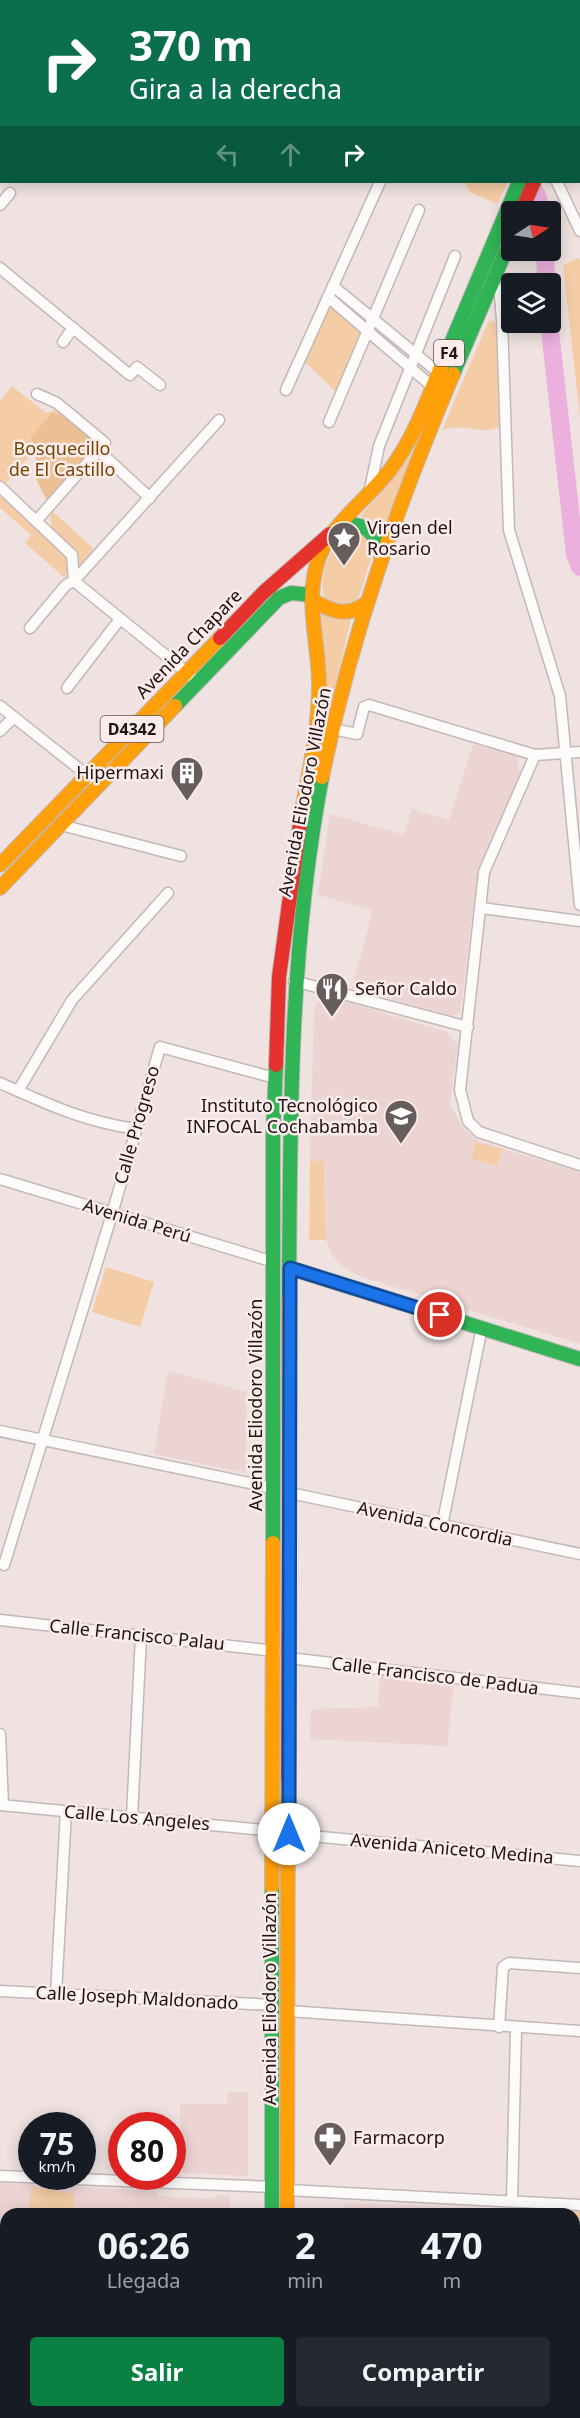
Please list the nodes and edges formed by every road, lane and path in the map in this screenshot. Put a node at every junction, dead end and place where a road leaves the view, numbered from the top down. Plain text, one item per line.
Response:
1 (380, 183) edge
2 (519, 183) edge
3 (534, 183) edge
4 (556, 183) edge
5 (10, 193) dead end
6 (526, 201) edge
7 (0, 205) edge
8 (419, 210) dead end
9 (580, 231) edge
10 (455, 256) dead end
11 (502, 261) edge
12 (0, 268) edge
13 (493, 282) junction
14 (330, 291) junction
15 (373, 319) junction
16 (73, 328) junction
17 (368, 331) junction
18 (63, 342) dead end
19 (416, 354) junction
20 (410, 368) junction
21 (440, 374) junction
22 (160, 385) dead end
23 (434, 388) junction
24 (286, 390) dead end
25 (37, 394) dead end
26 (219, 420) dead end
27 (329, 422) dead end
28 (99, 451) junction
29 (0, 487) edge
30 (369, 492) junction
31 (150, 498) junction
32 (37, 520) junction
33 (337, 528) junction
34 (381, 556) junction
35 (74, 580) junction
36 (264, 592) junction
37 (312, 598) junction
38 (276, 601) junction
39 (365, 604) junction
40 (120, 619) junction
41 (30, 628) dead end
42 (192, 677) junction
43 (67, 688) dead end
44 (0, 706) edge
45 (14, 717) junction
46 (333, 729) junction
47 (0, 731) edge
48 (566, 752) junction
49 (580, 752) edge
50 (536, 755) junction
51 (87, 775) junction
52 (98, 786) junction
53 (61, 825) junction
54 (181, 856) dead end
55 (0, 865) edge
56 (0, 888) edge
57 (168, 894) dead end
58 (580, 905) edge
59 (481, 908) junction
60 (580, 921) edge
61 (294, 981) junction
62 (468, 1028) junction
63 (275, 1078) junction
64 (0, 1083) edge
65 (18, 1091) junction
66 (136, 1129) junction
67 (580, 1165) edge
68 (0, 1179) edge
69 (112, 1214) junction
70 (274, 1262) junction
71 (290, 1268) junction
72 (482, 1328) junction
73 (580, 1359) edge
74 (0, 1431) edge
75 (41, 1438) junction
76 (273, 1488) junction
77 (290, 1493) junction
78 (442, 1526) junction
79 (580, 1554) edge
80 (4, 1565) dead end
81 (0, 1620) edge
82 (141, 1636) junction
83 (275, 1651) junction
84 (289, 1658) junction
85 (580, 1693) edge
86 (0, 1734) edge
87 (2, 1805) edge
88 (66, 1811) junction
89 (132, 1817) junction
90 (274, 1831) junction
91 (289, 1834) junction
92 (580, 1861) edge
93 (580, 1968) edge
94 (0, 1991) edge
95 (56, 1994) junction
96 (273, 2005) junction
97 (288, 2011) junction
98 (499, 2026) junction
99 (516, 2028) junction
100 (580, 2031) edge
101 (0, 2176) edge
102 (272, 2187) junction
103 (287, 2190) junction
104 (512, 2202) junction
105 (580, 2205) edge
106 (272, 2208) edge
107 (287, 2208) edge

1 - 14 street
2 - 21 main road, F4
3 - 6 main road
4 - 9 street
5 - 7 street
8 - 15 street
10 - 19 street
11 - 13 main road, F4
12 - 16 street
13 - 34 main road, F4
13 - 48 street
14 - 15 street
14 - 17 street
14 - 24 street
15 - 17 street
15 - 19 street
16 - 18 street
16 - 22 street
17 - 20 street
17 - 27 street
19 - 20 street
19 - 21 street
20 - 23 street
20 - 30 street
21 - 23 main road, F4
23 - 30 main road, F4
25 - 28 street
26 - 31 street
28 - 31 street
28 - 32 street
29 - 32 street
30 - 33 main road, F4
31 - 35 street
32 - 35 street
33 - 34 main road
33 - 36 main road, Avenida Chapare / D4342
33 - 37 main road, F4
34 - 39 main road, F4
35 - 40 street
35 - 41 street
36 - 38 main road
36 - 42 main road, Avenida Chapare / D4342
37 - 38 main road
37 - 39 main road
37 - 63 main road, Avenida Eliodoro Villazón / F4
38 - 42 main road, Avenida Chapare / D4342
39 - 46 main road, Avenida Eliodoro Villazón / F4
40 - 42 street
40 - 43 street
42 - 51 main road, Avenida Chapare / D4342
42 - 52 main road, Avenida Chapare / D4342
44 - 45 street
45 - 47 street
45 - 51 street
46 - 50 street
46 - 61 main road, Avenida Eliodoro Villazón / F4
48 - 49 street
48 - 50 street
48 - 58 street
50 - 59 street
51 - 52 street
51 - 55 main road, Avenida Chapare / D4342
52 - 53 main road, Avenida Chapare / D4342
53 - 54 street
53 - 56 main road, Avenida Chapare / D4342
57 - 65 street
59 - 60 street
59 - 62 street
61 - 62 street
61 - 71 main road, Avenida Eliodoro Villazón / F4
62 - 67 street
63 - 66 street, Calle Progreso
63 - 70 main road, Avenida Eliodoro Villazón / F4
64 - 65 street
65 - 66 street
66 - 69 street, Calle Progreso
68 - 69 street, Avenida Perú
69 - 70 street, Avenida Perú
69 - 75 street, Calle Progreso
70 - 76 main road, Avenida Eliodoro Villazón / F4
71 - 72 main road
71 - 77 main road, Avenida Eliodoro Villazón / F4
72 - 73 main road
72 - 78 street
74 - 75 street
75 - 76 street
75 - 80 street, Calle Progreso
76 - 83 main road, Avenida Eliodoro Villazón / F4
77 - 78 street, Avenida Concordia
77 - 84 main road, Avenida Eliodoro Villazón / F4
78 - 79 street, Avenida Concordia
81 - 82 street, Calle Francisco Palau
82 - 83 street, Calle Francisco Palau
82 - 89 street
83 - 90 main road, Avenida Eliodoro Villazón / F4
84 - 85 street, Calle Francisco de Padua
84 - 91 main road, Avenida Eliodoro Villazón / F4
86 - 87 street
87 - 88 street, Calle Los Angeles
88 - 89 street, Calle Los Angeles
88 - 95 street
89 - 90 street, Calle Los Angeles
90 - 96 main road, Avenida Eliodoro Villazón / F4
91 - 92 street, Avenida Aniceto Medina
91 - 97 main road, Avenida Eliodoro Villazón / F4
93 - 98 street
94 - 95 street, Calle Joseph Maldonado
95 - 96 street, Calle Joseph Maldonado
96 - 102 main road, Avenida Eliodoro Villazón / F4
97 - 98 street
97 - 103 main road, Avenida Eliodoro Villazón / F4
98 - 99 street
99 - 100 street
99 - 104 street
101 - 102 street
102 - 106 main road, Avenida Eliodoro Villazón / F4
103 - 104 street
103 - 107 main road, Avenida Eliodoro Villazón / F4
104 - 105 street

